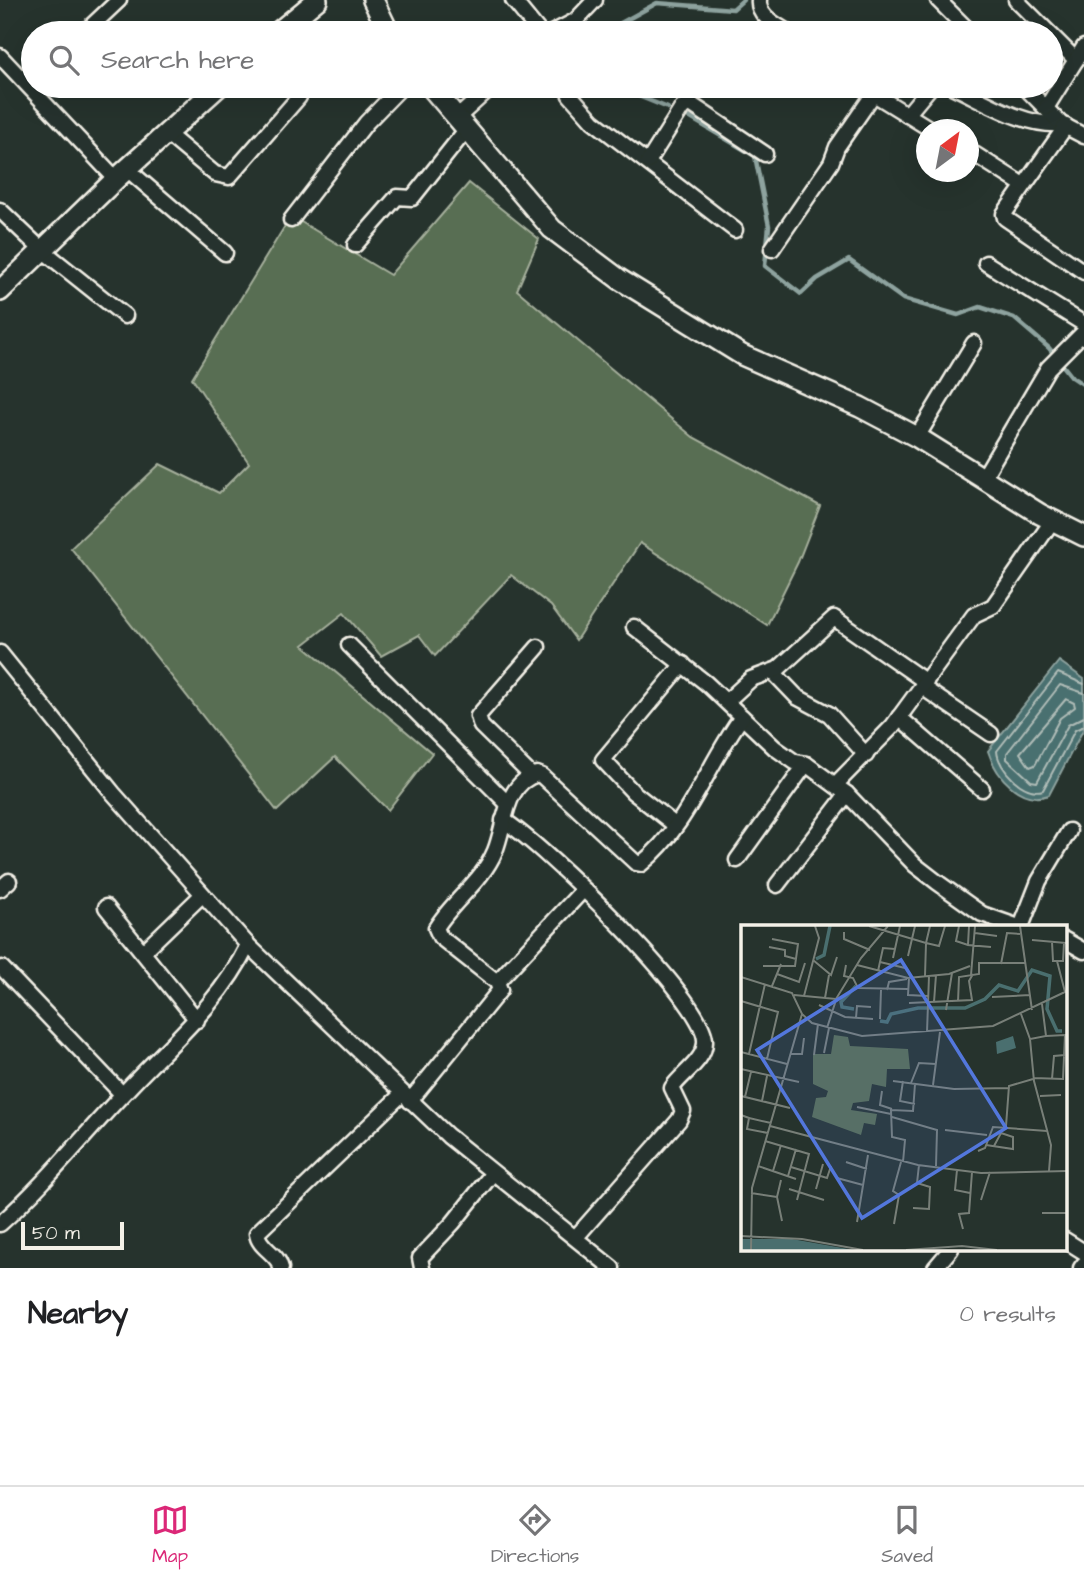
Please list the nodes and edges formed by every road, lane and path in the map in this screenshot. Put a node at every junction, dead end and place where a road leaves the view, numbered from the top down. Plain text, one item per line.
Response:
1 (119, 0) edge
2 (317, 0) edge
3 (373, 0) edge
4 (513, 0) edge
5 (596, 0) edge
6 (759, 0) edge
7 (938, 0) edge
8 (1016, 0) edge
9 (97, 21) edge
10 (292, 21) edge
11 (383, 21) edge
12 (530, 21) edge
13 (575, 21) edge
14 (772, 21) edge
15 (959, 21) edge
16 (1037, 21) edge
17 (1063, 42) edge
18 (1080, 53) edge
19 (0, 56) edge
20 (21, 75) edge
21 (1063, 80) edge
22 (45, 98) edge
23 (205, 98) edge
24 (298, 98) edge
25 (390, 98) edge
26 (440, 98) edge
27 (482, 98) edge
28 (573, 98) edge
29 (871, 98) edge
30 (878, 98) edge
31 (921, 98) edge
32 (977, 98) edge
33 (1035, 98) edge
34 (1051, 98) edge
35 (1045, 108) junction
36 (907, 115) junction
37 (916, 120) edge
38 (461, 124) junction
39 (1063, 125) junction
40 (166, 133) junction
41 (1084, 136) edge
42 (765, 154) dead end
43 (979, 157) edge
44 (648, 162) junction
45 (121, 174) junction
46 (1023, 185) junction
47 (0, 210) edge
48 (291, 220) dead end
49 (735, 230) dead end
50 (355, 245) dead end
51 (41, 249) junction
52 (772, 249) dead end
53 (225, 253) dead end
54 (986, 263) dead end
55 (1084, 272) edge
56 (0, 291) edge
57 (125, 316) dead end
58 (1084, 324) edge
59 (1084, 332) edge
60 (974, 343) dead end
61 (917, 437) junction
62 (983, 478) junction
63 (1053, 520) junction
64 (1084, 536) edge
65 (634, 627) dead end
66 (349, 645) dead end
67 (538, 647) dead end
68 (0, 653) edge
69 (683, 664) junction
70 (773, 672) junction
71 (924, 685) junction
72 (727, 701) junction
73 (742, 717) junction
74 (900, 717) junction
75 (991, 734) dead end
76 (866, 755) junction
77 (806, 764) junction
78 (532, 776) junction
79 (982, 789) dead end
80 (841, 790) junction
81 (507, 803) junction
82 (503, 820) junction
83 (675, 825) junction
84 (1069, 831) dead end
85 (737, 860) dead end
86 (777, 886) dead end
87 (583, 890) junction
88 (202, 895) junction
89 (106, 907) dead end
90 (1014, 925) edge
91 (1021, 925) edge
92 (1066, 941) edge
93 (248, 945) junction
94 (1084, 951) edge
95 (143, 952) junction
96 (2, 968) edge
97 (497, 982) junction
98 (197, 1020) junction
99 (122, 1094) junction
100 (406, 1098) junction
101 (492, 1174) junction
102 (0, 1224) edge
103 (576, 1237) junction
104 (1066, 1241) edge
105 (950, 1250) edge
106 (1084, 1252) edge
107 (1084, 1264) edge
108 (281, 1268) edge
109 (422, 1268) edge
110 (612, 1268) edge
111 (935, 1268) edge
112 (1081, 1268) edge

1 - 9 street
2 - 10 street
3 - 11 street
4 - 12 street
5 - 13 street
6 - 14 street
7 - 15 street
8 - 16 street
17 - 18 street
18 - 21 street
19 - 20 street
22 - 45 street
23 - 40 street
24 - 40 street
25 - 48 street
26 - 38 street
27 - 38 street
28 - 44 street
29 - 52 street
30 - 36 street
31 - 36 street
32 - 39 street
33 - 35 street
34 - 35 street
35 - 39 street
36 - 37 street
38 - 50 street
38 - 61 street
39 - 41 street
39 - 46 street
40 - 45 street
42 - 44 street
43 - 46 street
44 - 49 street
45 - 51 street
45 - 53 street
46 - 55 street
47 - 51 street
51 - 56 street
51 - 57 street
54 - 58 street
59 - 62 street
60 - 61 street
61 - 62 street
62 - 63 street
63 - 64 street
63 - 71 street
65 - 69 street
66 - 81 street
67 - 78 street
68 - 88 street
69 - 72 street
69 - 83 street
70 - 71 street
70 - 72 street
70 - 76 street
71 - 74 street
71 - 75 street
72 - 73 street
73 - 77 street
73 - 83 street
74 - 76 street
74 - 79 street
76 - 80 street
77 - 80 street
77 - 85 street
78 - 81 street
78 - 83 street
80 - 86 street
80 - 90 street
81 - 82 street
82 - 87 street
82 - 97 street
84 - 91 street
87 - 97 street
87 - 103 street
88 - 93 street
88 - 95 street
89 - 95 street
92 - 94 street
93 - 98 street
93 - 100 street
95 - 98 street
96 - 99 street
97 - 100 street
98 - 99 street
99 - 102 street
100 - 101 street
100 - 108 street
101 - 103 street
101 - 109 street
103 - 110 street
104 - 106 street
105 - 111 street
107 - 112 street

